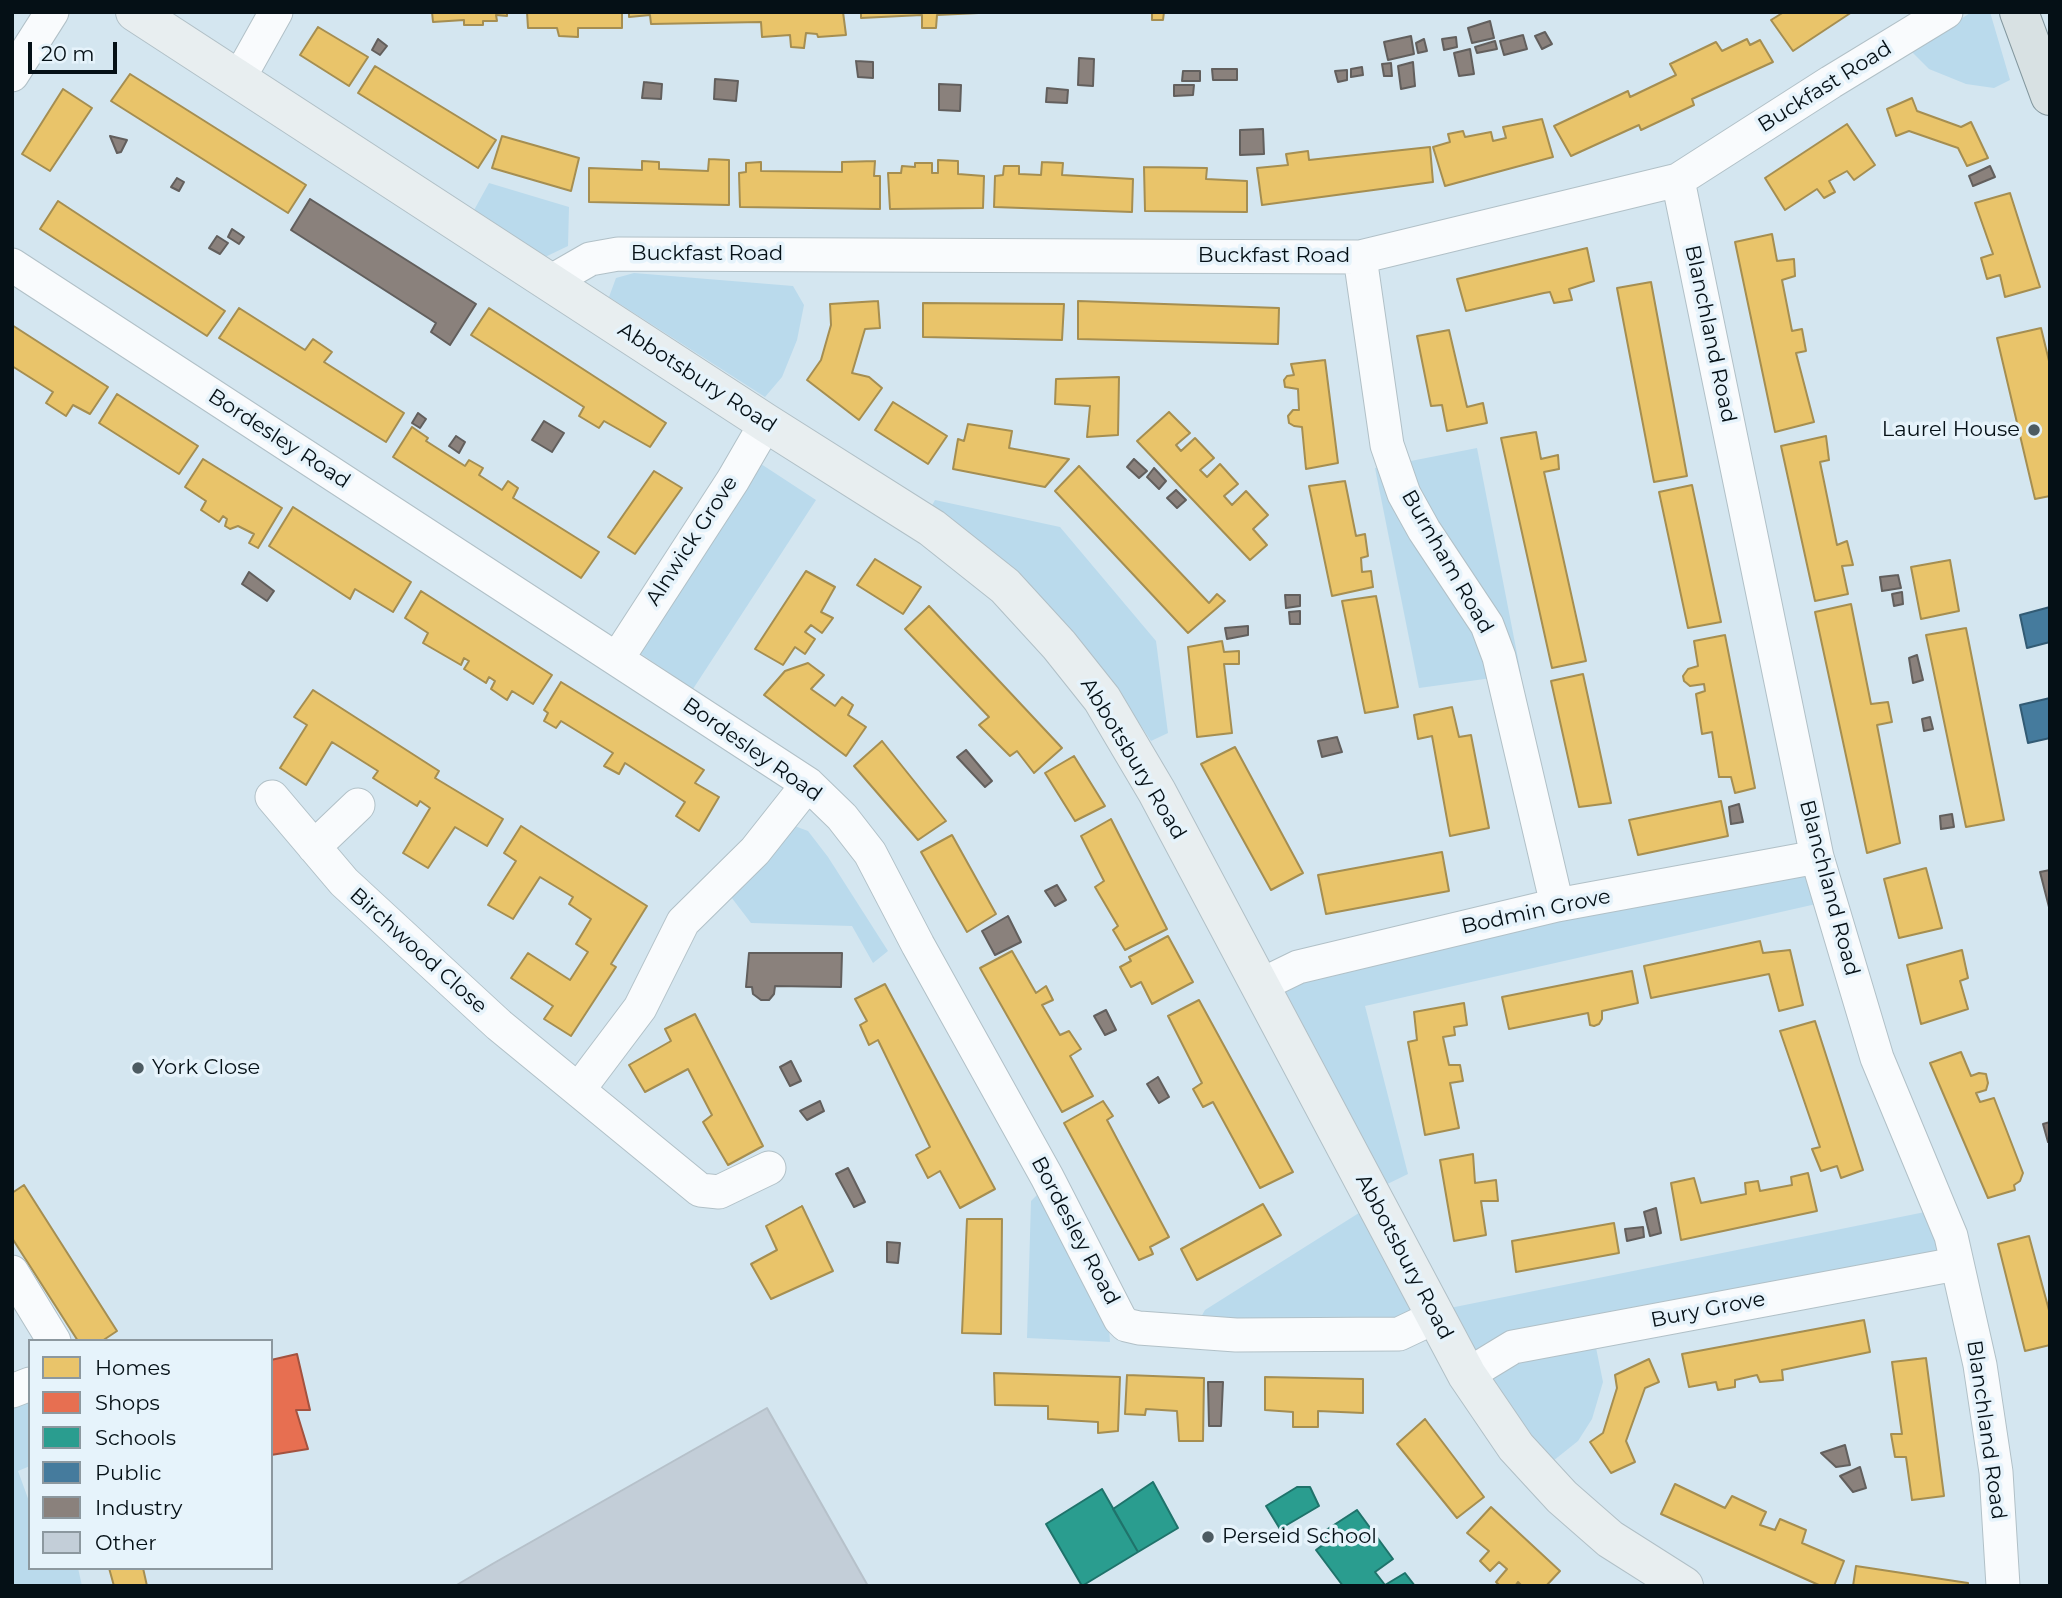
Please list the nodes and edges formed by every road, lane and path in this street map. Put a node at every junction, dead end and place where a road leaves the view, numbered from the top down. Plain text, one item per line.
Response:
1 (52, 12) edge
2 (135, 12) edge
3 (276, 12) edge
4 (1946, 12) edge
5 (2019, 12) edge
6 (12, 75) edge
7 (238, 80) junction
8 (2050, 96) edge
9 (1678, 180) junction
10 (1360, 257) junction
11 (12, 265) edge
12 (550, 282) junction
13 (766, 423) junction
14 (617, 659) junction
15 (808, 784) junction
16 (272, 797) dead end
17 (358, 805) dead end
18 (314, 847) junction
19 (1817, 857) junction
20 (1556, 905) junction
21 (1261, 985) junction
22 (579, 1089) junction
23 (769, 1168) dead end
24 (1956, 1264) junction
25 (12, 1272) edge
26 (1437, 1316) junction
27 (53, 1339) edge
28 (1467, 1375) junction
29 (1684, 1586) edge
30 (2004, 1586) edge

1 - 6 street
2 - 7 street, Abbotsbury Road
3 - 7 street
4 - 9 street, Buckfast Road
5 - 8 main road
7 - 12 street, Abbotsbury Road
9 - 10 street, Buckfast Road
9 - 19 street, Blanchland Road
10 - 12 street, Buckfast Road
10 - 20 street, Burnham Road
11 - 14 street, Bordesley Road
12 - 13 street, Abbotsbury Road
13 - 14 street, Alnwick Grove
13 - 21 street, Abbotsbury Road
14 - 15 street, Bordesley Road
15 - 22 street
15 - 26 street, Bordesley Road
16 - 18 street, Birchwood Close
17 - 18 street
18 - 22 street, Birchwood Close
19 - 20 street, Bodmin Grove
19 - 24 street, Blanchland Road
20 - 21 street, Bodmin Grove
21 - 26 street, Abbotsbury Road
22 - 23 street, Birchwood Close
24 - 28 street, Bury Grove
24 - 30 street, Blanchland Road
25 - 27 street
26 - 28 street, Abbotsbury Road
28 - 29 street, Abbotsbury Road

